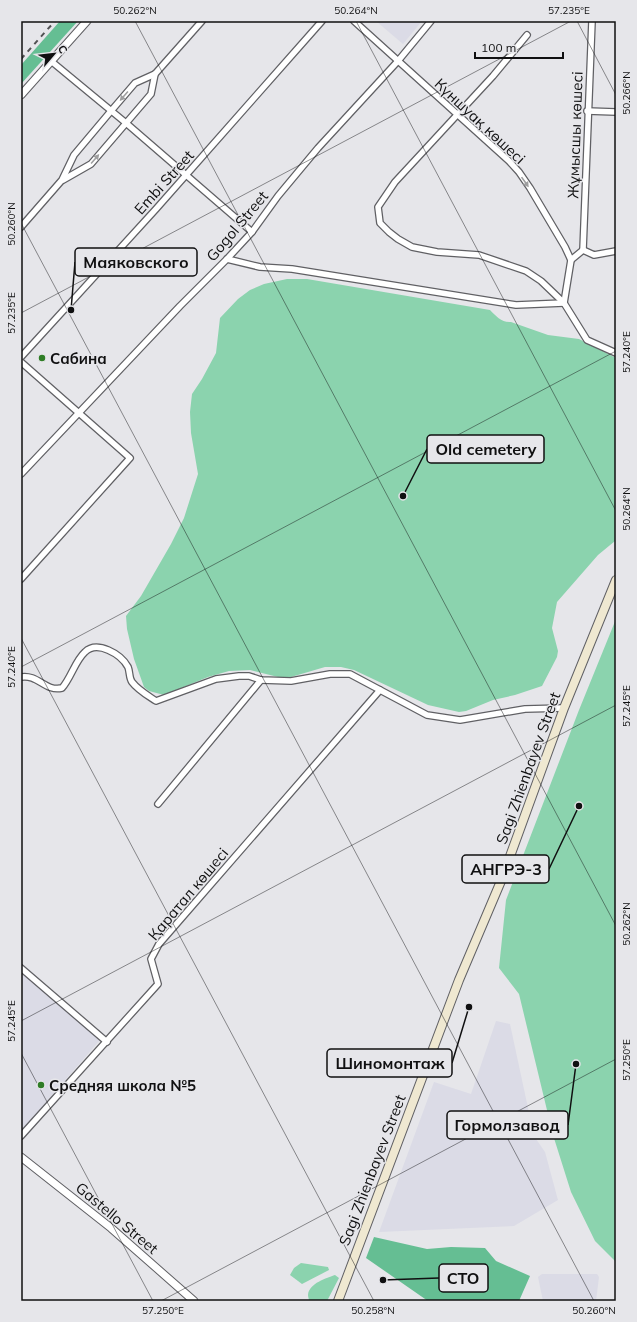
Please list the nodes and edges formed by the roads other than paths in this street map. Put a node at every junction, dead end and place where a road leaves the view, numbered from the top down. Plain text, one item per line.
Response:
1 (88, 21) edge
2 (322, 21) edge
3 (354, 21) edge
4 (431, 21) edge
5 (592, 21) edge
6 (199, 22) edge
7 (527, 35) dead end
8 (51, 61) junction
9 (398, 61) junction
10 (155, 74) junction
11 (21, 95) edge
12 (111, 111) junction
13 (587, 112) junction
14 (616, 112) edge
15 (458, 115) junction
16 (126, 123) junction
17 (186, 175) junction
18 (62, 180) junction
19 (21, 227) edge
20 (252, 232) junction
21 (583, 250) junction
22 (616, 251) edge
23 (227, 259) junction
24 (570, 260) junction
25 (564, 303) junction
26 (616, 354) edge
27 (21, 357) edge
28 (21, 362) edge
29 (79, 412) junction
30 (21, 474) edge
31 (21, 579) edge
32 (616, 580) edge
33 (21, 677) edge
34 (262, 680) junction
35 (380, 690) junction
36 (564, 708) junction
37 (158, 804) dead end
38 (21, 968) edge
39 (107, 1042) junction
40 (21, 1136) edge
41 (22, 1161) edge
42 (194, 1301) edge
43 (338, 1301) edge

1 - 8 street
2 - 17 street, Embi Street
3 - 9 street, Күншуақ көшесі
4 - 9 street, Gogol Street
5 - 13 street, Жұмысшы көшесі
6 - 10 street
7 - 15 street
8 - 11 street
8 - 12 street
9 - 15 street, Күншуақ көшесі
9 - 20 street, Gogol Street
10 -> 12 street
10 - 16 street
12 - 16 street
12 - 18 street
13 - 14 street
13 - 21 street, Жұмысшы көшесі
15 -> 24 street, Күншуақ көшесі
15 - 25 street
16 - 17 street
18 -> 16 street
17 - 20 street
17 - 27 street, Embi Street
18 - 19 street
20 - 23 street, Gogol Street
21 - 22 street
21 - 24 street
23 - 25 street
23 - 29 street, Gogol Street
24 - 25 street
25 - 26 street
28 - 29 street
29 - 30 street, Gogol Street
29 - 31 street
32 - 36 main road, Sagi Zhienbayev Street
33 - 34 street
34 - 35 street
34 - 37 street
35 - 36 street
35 - 39 street, Қаратал көшесі
36 - 43 main road, Sagi Zhienbayev Street
38 - 39 street
39 - 40 street, Қаратал көшесі
41 - 42 street, Gastello Street

